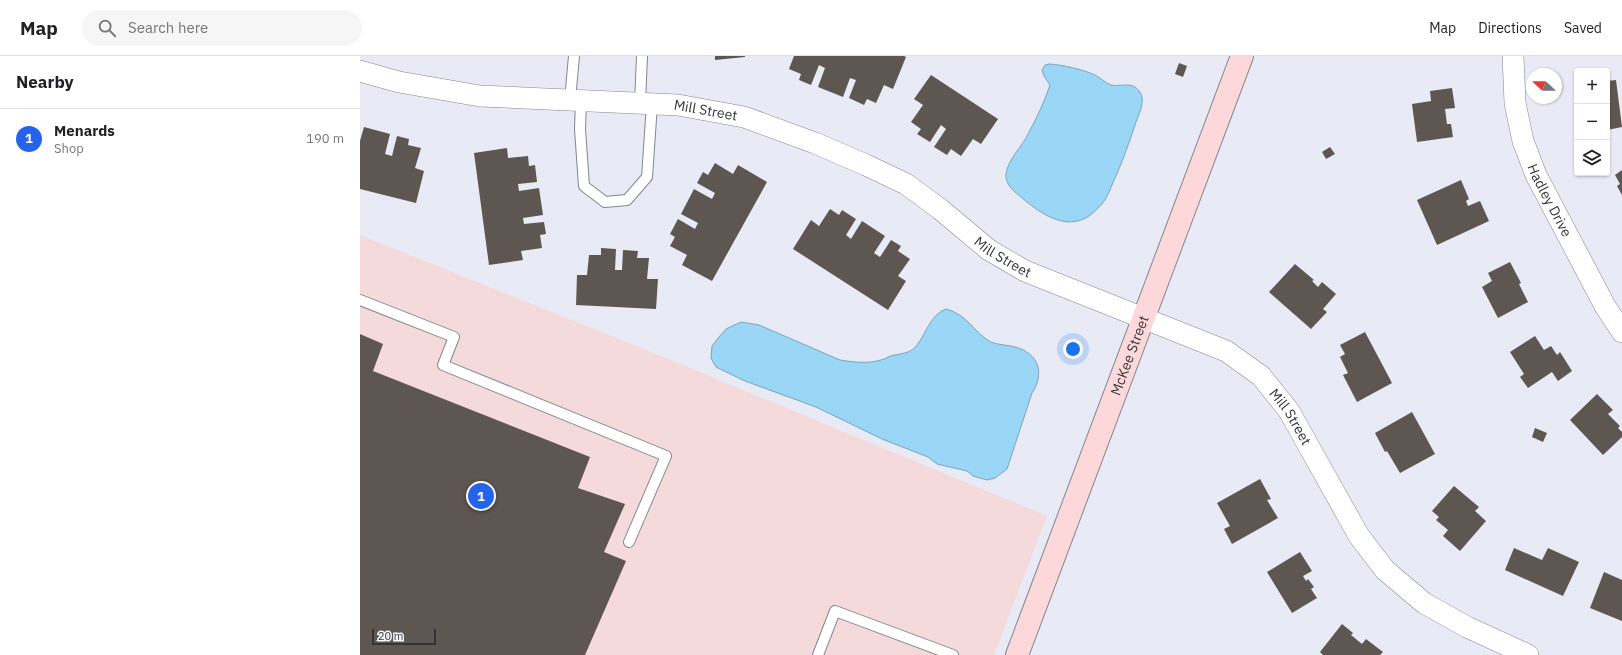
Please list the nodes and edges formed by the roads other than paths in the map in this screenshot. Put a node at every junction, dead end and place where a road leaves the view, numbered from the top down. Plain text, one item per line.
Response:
1 (574, 56) edge
2 (642, 56) edge
3 (1242, 56) edge
4 (1512, 56) edge
5 (360, 71) edge
6 (576, 100) junction
7 (646, 104) junction
8 (360, 300) edge
9 (1144, 319) junction
10 (1622, 332) edge
11 (629, 542) dead end
12 (818, 655) edge
13 (953, 655) edge
14 (1017, 655) edge
15 (1528, 655) edge

1 - 6 lane
2 - 7 lane
3 - 9 street, McKee Street
4 - 10 street, Hadley Drive
5 - 6 street, Mill Street
6 - 7 street, Mill Street
6 - 7 lane
7 - 9 street, Mill Street
8 - 11 lane
9 - 14 street, McKee Street
9 - 15 street, Mill Street
12 - 13 lane

